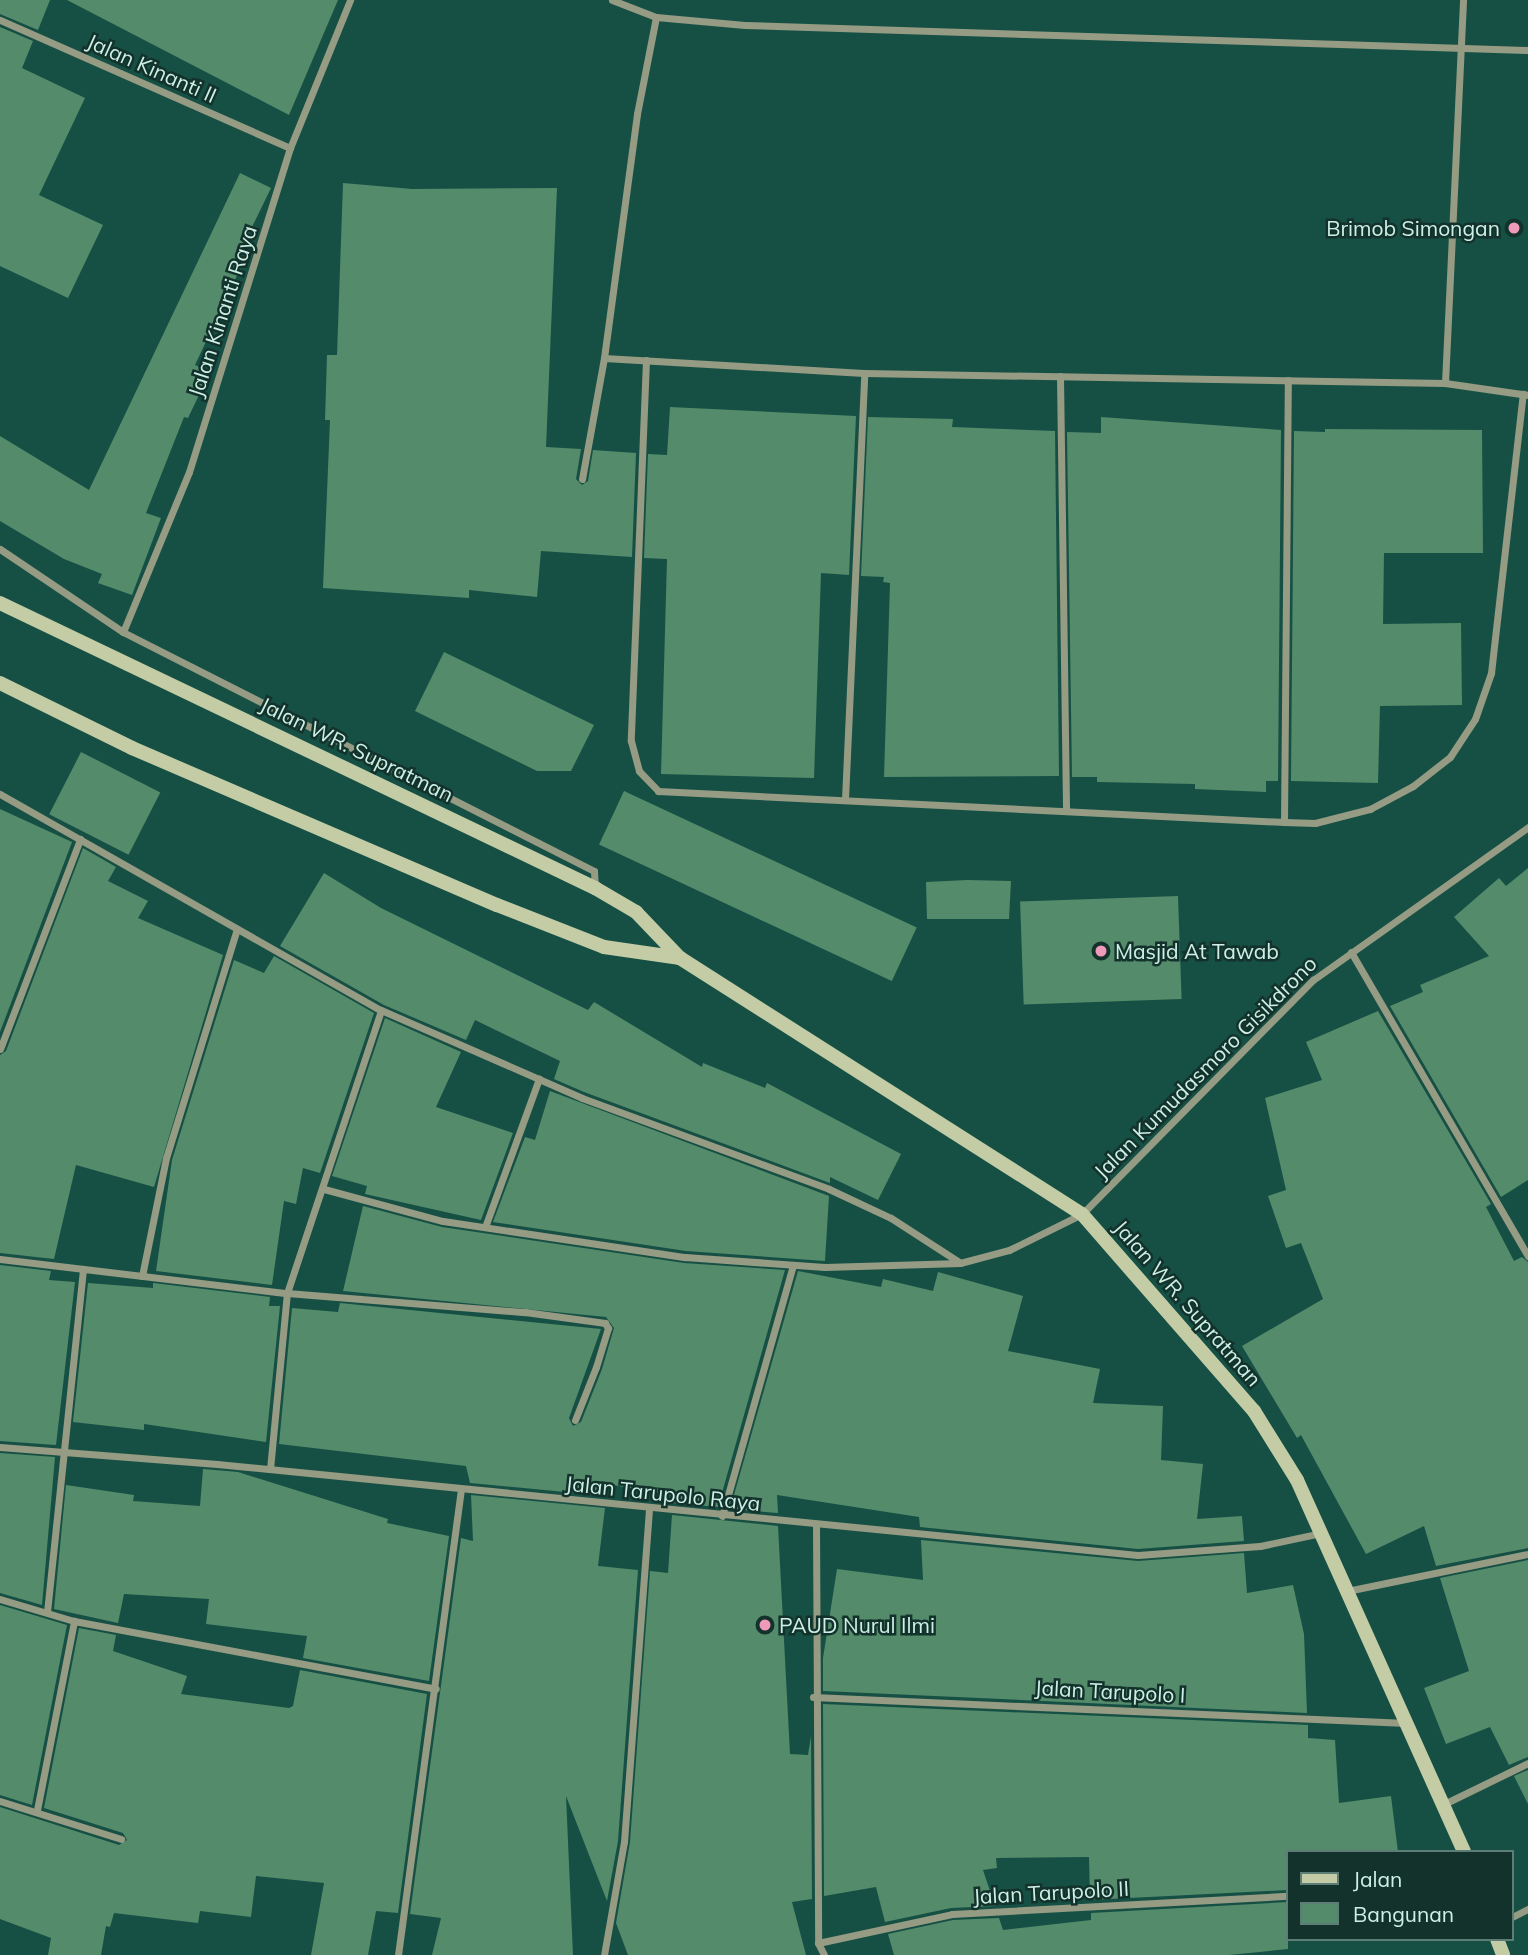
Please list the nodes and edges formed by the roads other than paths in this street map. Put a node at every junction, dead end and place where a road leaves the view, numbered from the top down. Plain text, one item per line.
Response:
1 (350, 0) edge
2 (612, 0) edge
3 (1463, 0) edge
4 (656, 17) junction
5 (0, 20) edge
6 (1461, 44) junction
7 (1528, 50) edge
8 (290, 148) junction
9 (604, 358) junction
10 (646, 360) junction
11 (864, 373) junction
12 (1060, 376) junction
13 (1288, 380) junction
14 (1445, 383) junction
15 (1525, 394) edge
16 (582, 479) dead end
17 (0, 548) edge
18 (0, 603) edge
19 (123, 632) junction
20 (0, 683) edge
21 (0, 794) edge
22 (845, 799) junction
23 (1066, 811) junction
24 (1284, 822) junction
25 (1528, 827) edge
26 (80, 839) junction
27 (595, 888) junction
28 (237, 929) junction
29 (1351, 952) junction
30 (680, 958) junction
31 (381, 1010) junction
32 (0, 1049) edge
33 (539, 1079) junction
34 (324, 1189) junction
35 (1082, 1214) junction
36 (485, 1227) junction
37 (1528, 1256) edge
38 (0, 1259) edge
39 (960, 1263) junction
40 (793, 1265) junction
41 (83, 1269) junction
42 (142, 1276) junction
43 (287, 1293) junction
44 (575, 1420) dead end
45 (0, 1447) edge
46 (66, 1452) junction
47 (270, 1469) junction
48 (461, 1490) junction
49 (649, 1507) junction
50 (723, 1516) junction
51 (816, 1525) junction
52 (1321, 1532) junction
53 (1528, 1554) edge
54 (1347, 1591) junction
55 (0, 1599) edge
56 (47, 1612) junction
57 (74, 1621) junction
58 (436, 1689) junction
59 (813, 1697) junction
60 (1406, 1723) junction
61 (1528, 1763) edge
62 (0, 1801) edge
63 (1444, 1804) junction
64 (37, 1810) junction
65 (121, 1839) dead end
66 (1463, 1850) edge
67 (1286, 1896) edge
68 (818, 1943) junction
69 (398, 1955) edge
70 (604, 1955) edge
71 (824, 1955) edge

1 - 8 street, Jalan Kinanti Raya
2 - 4 street
3 - 6 street
4 - 6 street
4 - 9 street
5 - 8 street, Jalan Kinanti II
6 - 7 street
6 - 14 street
8 - 19 street, Jalan Kinanti Raya
9 - 10 street
9 - 16 street
10 - 11 street
10 - 22 street
11 - 12 street
11 - 22 street
12 - 13 street
12 - 23 street
13 - 14 street
13 - 24 street
14 - 15 street
15 - 24 street
17 - 19 street
18 - 27 main road, Jalan WR. Supratman
19 - 27 street
20 - 30 main road, Jalan WR. Supratman
21 - 26 street
22 - 23 street
23 - 24 street
25 - 29 street, Jalan Kumudasmoro Gisikdrono
26 - 28 street
26 - 32 street
27 - 30 main road, Jalan WR. Supratman
28 - 31 street
28 - 42 street
29 - 35 street, Jalan Kumudasmoro Gisikdrono
29 - 37 street
30 - 35 main road, Jalan WR. Supratman
31 - 33 street
31 - 34 street
33 - 36 street
33 - 39 street
34 - 36 street, Jalan Kumudasmoro Gisikdrono
34 - 43 street
35 - 39 street, Jalan Kumudasmoro Gisikdrono
35 - 52 main road, Jalan WR. Supratman
36 - 40 street, Jalan Kumudasmoro Gisikdrono
38 - 41 street
39 - 40 street, Jalan Kumudasmoro Gisikdrono
40 - 50 street
41 - 42 street
41 - 46 street
42 - 43 street
43 - 44 street
43 - 47 street
45 - 46 street, Jalan Tarupolo Raya
46 - 47 street, Jalan Tarupolo Raya
46 - 56 street
47 - 48 street, Jalan Tarupolo Raya
48 - 49 street, Jalan Tarupolo Raya
48 - 58 street
49 - 50 street, Jalan Tarupolo Raya
49 - 70 street
50 - 51 street, Jalan Tarupolo Raya
51 - 52 street, Jalan Tarupolo Raya
51 - 59 street
52 - 54 main road, Jalan WR. Supratman
53 - 54 street
54 - 60 main road, Jalan WR. Supratman
55 - 56 street
56 - 57 street
57 - 58 street
57 - 64 street
58 - 69 street
59 - 60 street, Jalan Tarupolo I
59 - 68 street
60 - 63 main road, Jalan WR. Supratman
61 - 63 street
62 - 64 street
63 - 66 main road, Jalan WR. Supratman
64 - 65 street
67 - 68 street, Jalan Tarupolo II
68 - 71 street

